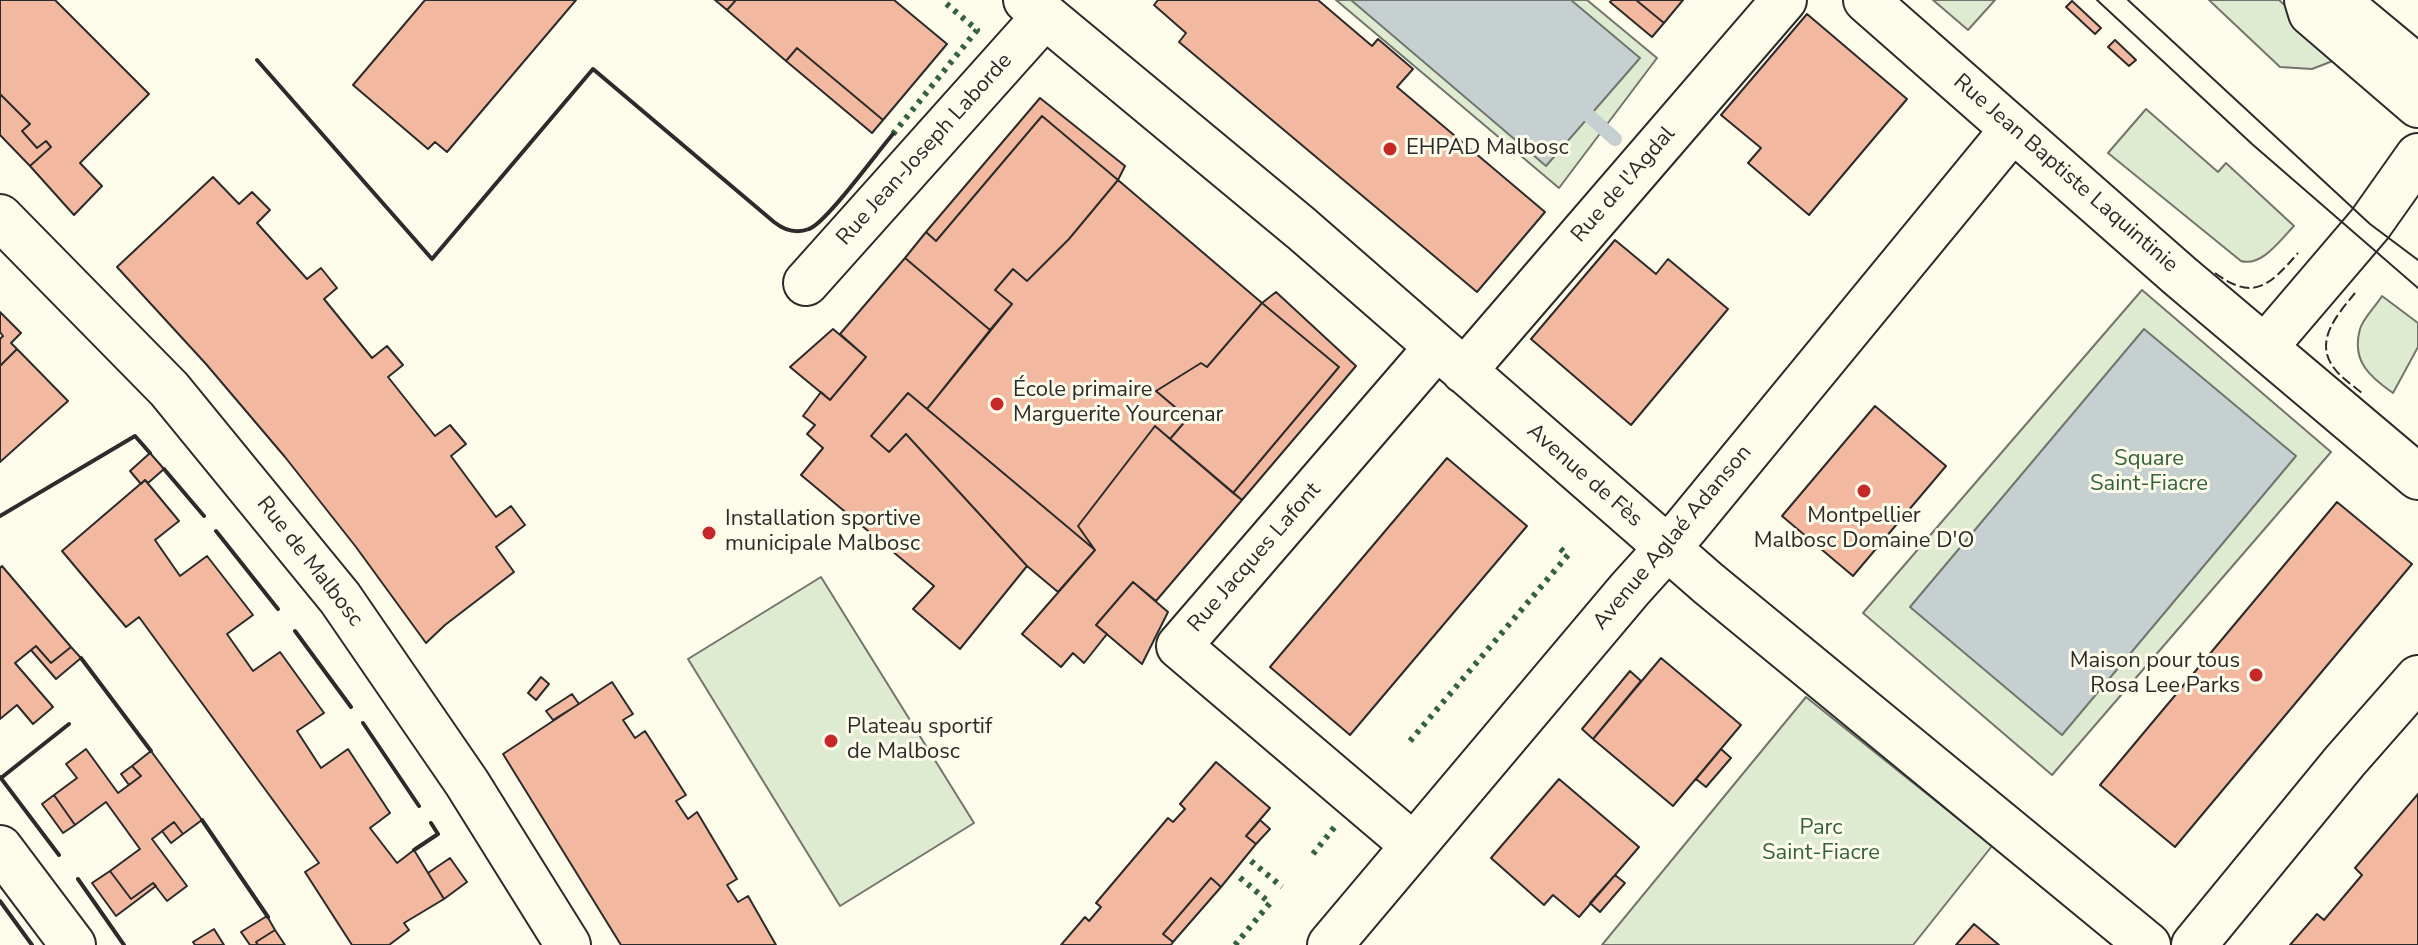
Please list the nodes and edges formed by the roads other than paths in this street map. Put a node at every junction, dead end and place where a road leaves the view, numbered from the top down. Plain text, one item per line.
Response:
1 (1784, 0) edge
2 (1866, 0) edge
3 (2307, 0) edge
4 (2336, 0) edge
5 (1035, 8) edge
6 (2418, 68) edge
7 (2418, 105) edge
8 (2013, 129) junction
9 (2418, 156) edge
10 (0, 217) edge
11 (806, 283) dead end
12 (2265, 347) junction
13 (1450, 359) junction
14 (2418, 477) edge
15 (1667, 548) junction
16 (2418, 678) edge
17 (1413, 845) junction
18 (0, 848) edge
19 (73, 945) edge
20 (568, 945) edge
21 (1330, 945) edge
22 (2148, 945) edge
23 (2194, 945) edge

1 - 13 street, Rue de l'Agdal
2 - 8 street, Rue Jean Baptiste Laquintinie
3 - 7 street
4 - 6 street
5 - 11 street, Rue Jean-Joseph Laborde
5 - 13 street, Avenue de Fès
8 - 12 street, Rue Jean Baptiste Laquintinie
8 - 15 street, Avenue Aglaé Adanson
9 - 12 street
10 - 20 street, Rue de Malbosc
12 - 14 street, Rue Jean Baptiste Laquintinie
13 - 15 street, Avenue de Fès
13 - 17 street, Rue Jacques Lafont
15 - 17 street, Avenue Aglaé Adanson
15 - 22 street, Avenue de Fès
16 - 23 street
17 - 21 street, Avenue Aglaé Adanson
18 - 19 street

